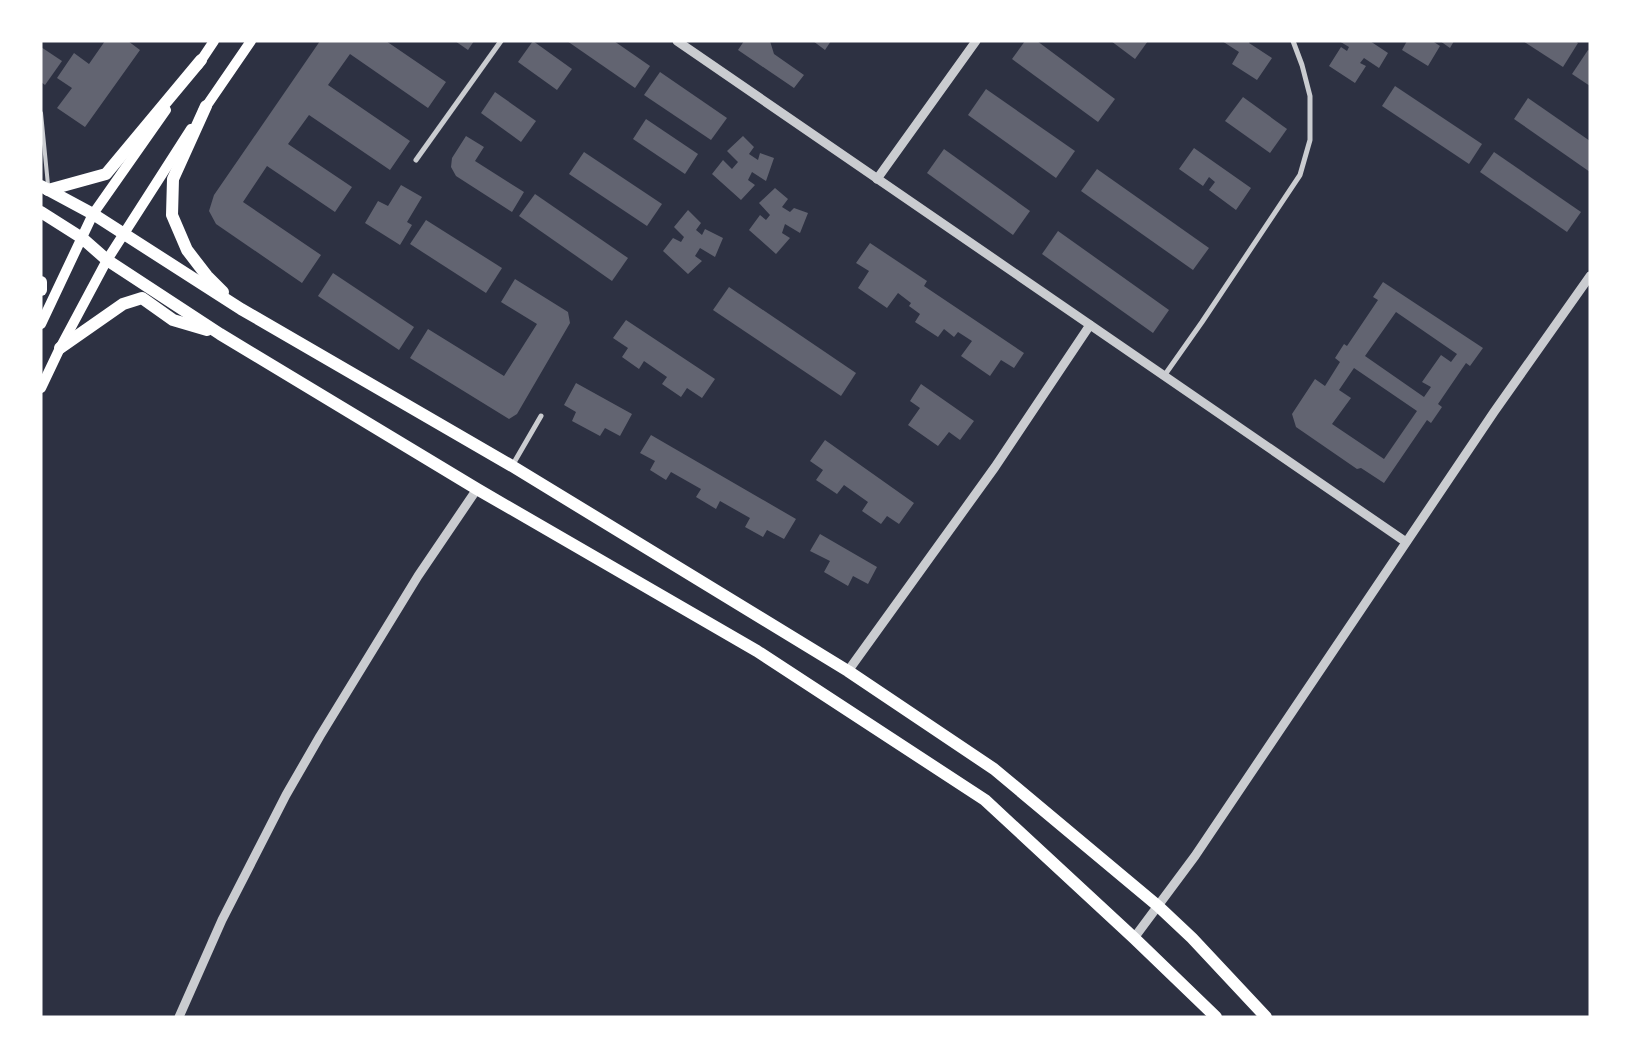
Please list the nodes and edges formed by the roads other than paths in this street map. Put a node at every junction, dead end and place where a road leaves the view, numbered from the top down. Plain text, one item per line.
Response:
1 (214, 41) edge
2 (251, 41) edge
3 (501, 41) edge
4 (677, 41) edge
5 (976, 41) edge
6 (1293, 41) edge
7 (201, 60) junction
8 (206, 106) junction
9 (41, 113) edge
10 (416, 160) dead end
11 (877, 179) junction
12 (44, 186) edge
13 (41, 212) edge
14 (93, 214) junction
15 (123, 234) junction
16 (82, 238) junction
17 (107, 260) junction
18 (1590, 276) edge
19 (41, 282) edge
20 (41, 290) edge
21 (241, 310) junction
22 (41, 324) edge
23 (1090, 325) junction
24 (220, 334) junction
25 (60, 348) junction
26 (1164, 376) junction
27 (41, 388) edge
28 (542, 416) dead end
29 (512, 466) junction
30 (477, 489) junction
31 (1406, 542) junction
32 (848, 671) junction
33 (1158, 906) junction
34 (1134, 938) junction
35 (180, 1017) edge
36 (1216, 1017) edge
37 (1266, 1017) edge

1 - 7 main road
2 - 8 main road
3 - 10 street
4 - 11 street
5 - 11 street
6 - 26 street
7 - 12 main road
7 - 14 main road
8 - 15 main road
8 - 21 main road
9 - 12 lane
11 - 23 street
12 - 14 main road
13 - 16 main road
14 - 15 main road
14 - 16 main road
15 - 17 main road
15 - 21 main road
16 - 17 main road
16 - 22 main road
17 - 24 main road
17 - 25 main road
18 - 31 street
19 - 20 main road
21 - 29 main road
23 - 26 street
23 - 32 street
24 - 25 main road
24 - 30 main road
25 - 27 main road
26 - 31 street
28 - 29 street
29 - 32 main road
30 - 34 main road
30 - 35 street
31 - 33 street
32 - 33 main road
33 - 34 street
33 - 37 main road
34 - 36 main road

